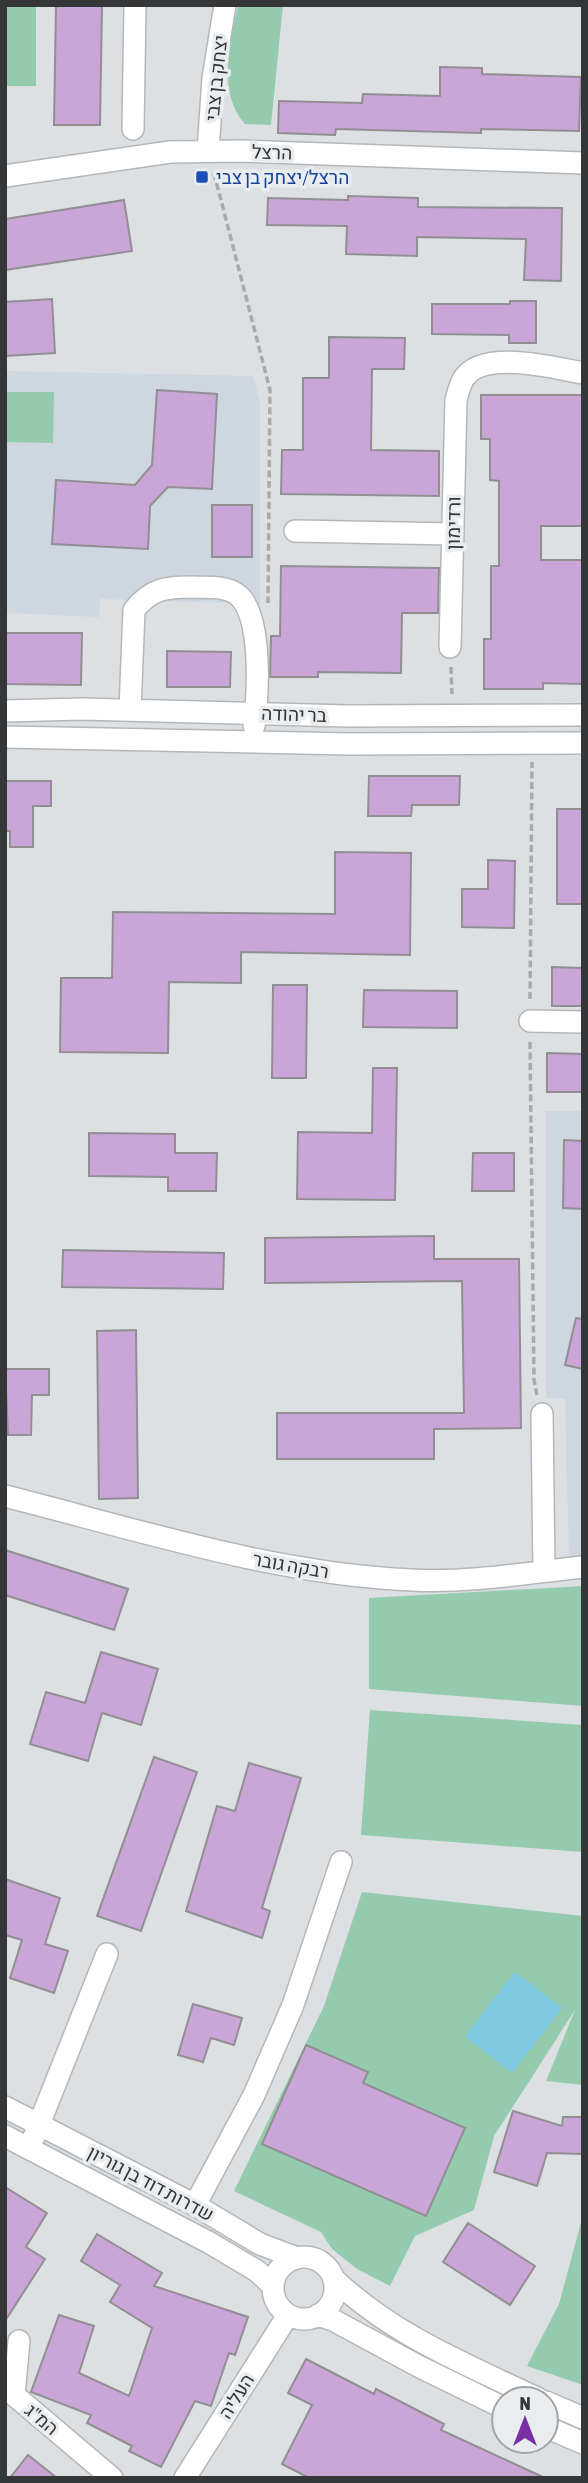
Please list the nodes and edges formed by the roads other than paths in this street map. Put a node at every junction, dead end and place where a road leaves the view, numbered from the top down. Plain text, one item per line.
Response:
1 (135, 5) edge
2 (225, 5) edge
3 (133, 129) dead end
4 (208, 151) junction
5 (583, 163) edge
6 (5, 176) edge
7 (583, 373) edge
8 (295, 531) dead end
9 (453, 534) junction
10 (450, 647) road end
11 (5, 710) edge
12 (130, 710) junction
13 (256, 713) junction
14 (583, 715) edge
15 (5, 737) edge
16 (248, 741) junction
17 (583, 743) edge
18 (530, 1021) road end
19 (583, 1022) edge
20 (542, 1414) road end
21 (5, 1496) edge
22 (583, 1567) edge
23 (544, 1571) junction
24 (341, 1862) dead end
25 (107, 1954) dead end
26 (5, 2107) edge
27 (39, 2124) junction
28 (5, 2136) edge
29 (29, 2148) junction
30 (195, 2205) junction
31 (297, 2258) junction
32 (334, 2279) junction
33 (273, 2286) junction
34 (288, 2315) junction
35 (318, 2315) junction
36 (19, 2342) dead end
37 (509, 2385) edge
38 (490, 2401) edge
39 (560, 2408) edge
40 (583, 2418) edge
41 (560, 2433) edge
42 (583, 2442) edge
43 (112, 2478) edge
44 (185, 2478) edge

1 - 3 street
2 - 4 street, יצחק בן צבי
4 - 5 street, הרצל
4 - 6 street, הרצל
7 - 9 street, ורדימון
8 - 9 street
9 - 10 street, ורדימון
11 - 12 street, בר יהודה
12 - 13 street, בר יהודה
12 - 13 street
13 - 14 street, בר יהודה
13 - 16 street
15 - 16 street, בר יהודה
16 - 17 street, בר יהודה
18 - 19 street
20 - 23 street
21 - 23 street, רבקה גובר
22 - 23 street, רבקה גובר
24 - 30 street
25 - 27 street
26 - 27 street, שדרות דוד בן גוריון
27 - 29 street
27 - 30 street, שדרות דוד בן גוריון
28 - 29 street, שדרות דוד בן גוריון
29 - 33 street, שדרות דוד בן גוריון
30 - 31 street, שדרות דוד בן גוריון
31 - 32 street
31 - 33 street
32 - 35 street
32 - 37 street
33 - 34 street
34 - 35 street
34 - 44 street, העליה
35 - 38 street
36 - 43 street, המ"ג
39 - 40 street
41 - 42 street

